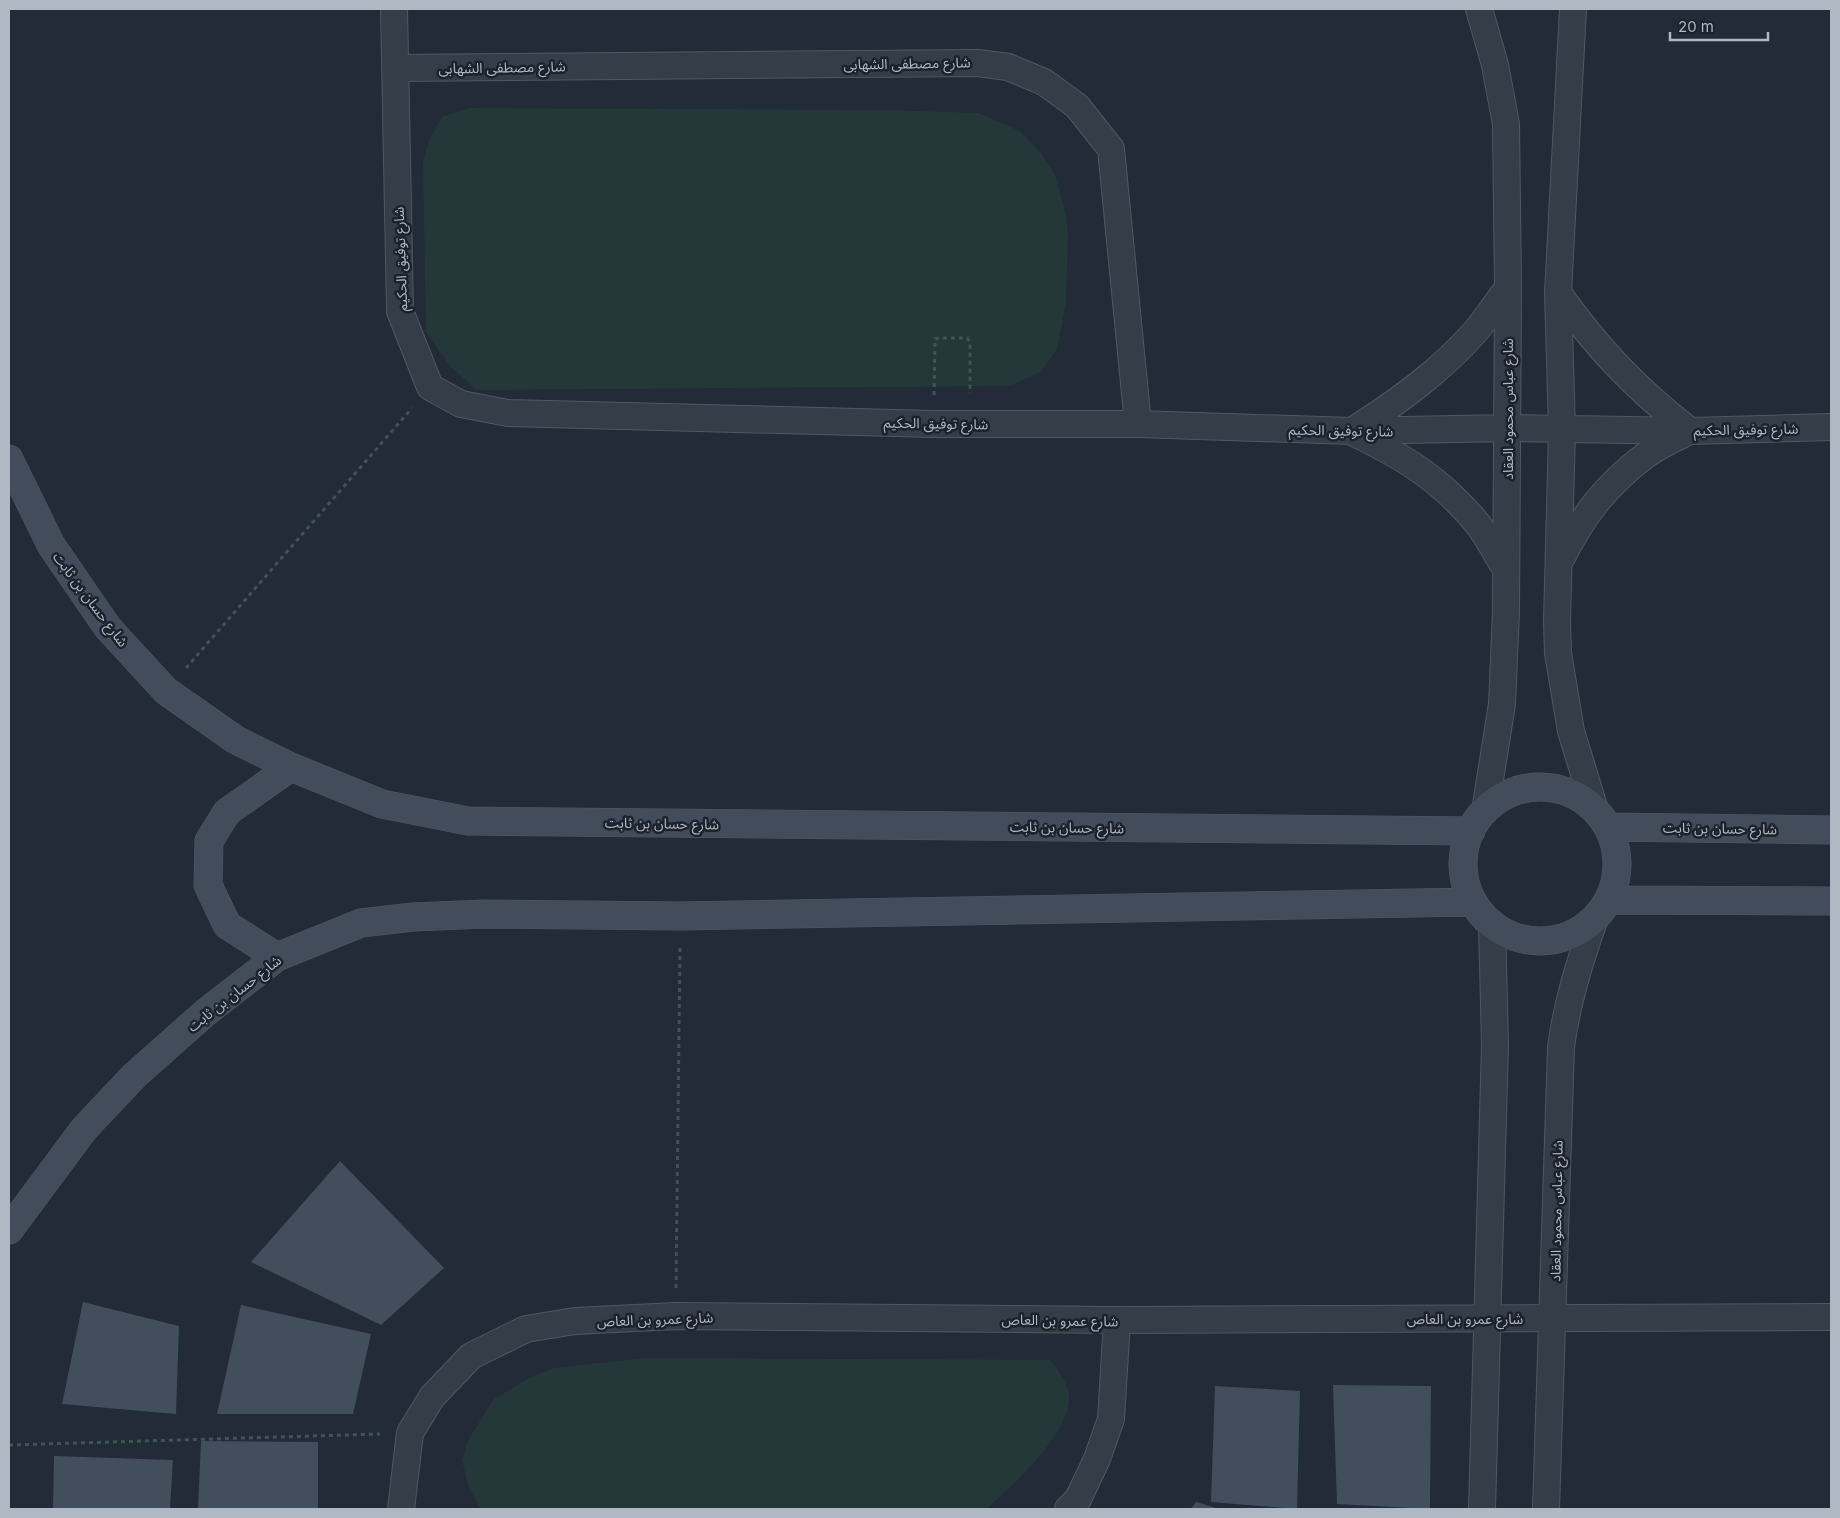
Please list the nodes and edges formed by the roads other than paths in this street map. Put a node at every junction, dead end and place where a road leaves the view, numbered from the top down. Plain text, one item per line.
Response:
1 (394, 9) edge
2 (1478, 9) edge
3 (1573, 9) edge
4 (395, 68) junction
5 (1508, 288) junction
6 (1558, 293) junction
7 (1138, 424) junction
8 (1831, 427) edge
9 (1508, 428) junction
10 (1562, 430) junction
11 (1690, 430) junction
12 (1351, 431) junction
13 (9, 459) edge
14 (1557, 566) junction
15 (1506, 569) junction
16 (291, 767) junction
17 (1602, 819) junction
18 (1478, 821) junction
19 (1831, 830) edge
20 (1473, 902) junction
21 (1831, 902) edge
22 (1602, 909) junction
23 (1492, 924) junction
24 (277, 957) junction
25 (9, 1230) edge
26 (1831, 1316) edge
27 (1487, 1318) junction
28 (1554, 1318) junction
29 (1118, 1320) junction
30 (401, 1509) edge
31 (1068, 1509) edge
32 (1482, 1509) edge
33 (1546, 1509) edge

1 - 4 street, شارع توفيق الحكيم
2 - 5 street, شارع عباس محمود العقاد
3 - 6 street
4 - 7 street, شارع مصطفى الشهابى
4 - 7 street, شارع توفيق الحكيم
5 - 9 street, شارع عباس محمود العقاد
5 - 12 street
6 - 10 street
6 - 11 street
7 - 12 street, شارع توفيق الحكيم
8 - 11 street, شارع توفيق الحكيم
9 - 10 street, شارع توفيق الحكيم
9 - 12 street, شارع توفيق الحكيم
9 - 15 street, شارع عباس محمود العقاد
10 - 11 street, شارع توفيق الحكيم
10 - 14 street
11 - 14 street
12 - 15 street
13 - 16 street, شارع حسان بن ثابت
14 - 17 street
15 - 18 street, شارع عباس محمود العقاد
16 - 18 street, شارع حسان بن ثابت
16 - 24 street
17 - 18 street
17 - 19 street, شارع حسان بن ثابت
17 - 22 street
18 - 20 street
20 - 23 street
20 - 24 street, شارع حسان بن ثابت
21 - 22 street
22 - 23 street
22 - 28 street, شارع عباس محمود العقاد
23 - 27 street
24 - 25 street, شارع حسان بن ثابت
26 - 28 street, شارع عمرو بن العاص
27 - 28 street, شارع عمرو بن العاص
27 - 29 street, شارع عمرو بن العاص
27 - 32 street
28 - 33 street, شارع عباس محمود العقاد
29 - 30 street, شارع عمرو بن العاص
29 - 31 street

